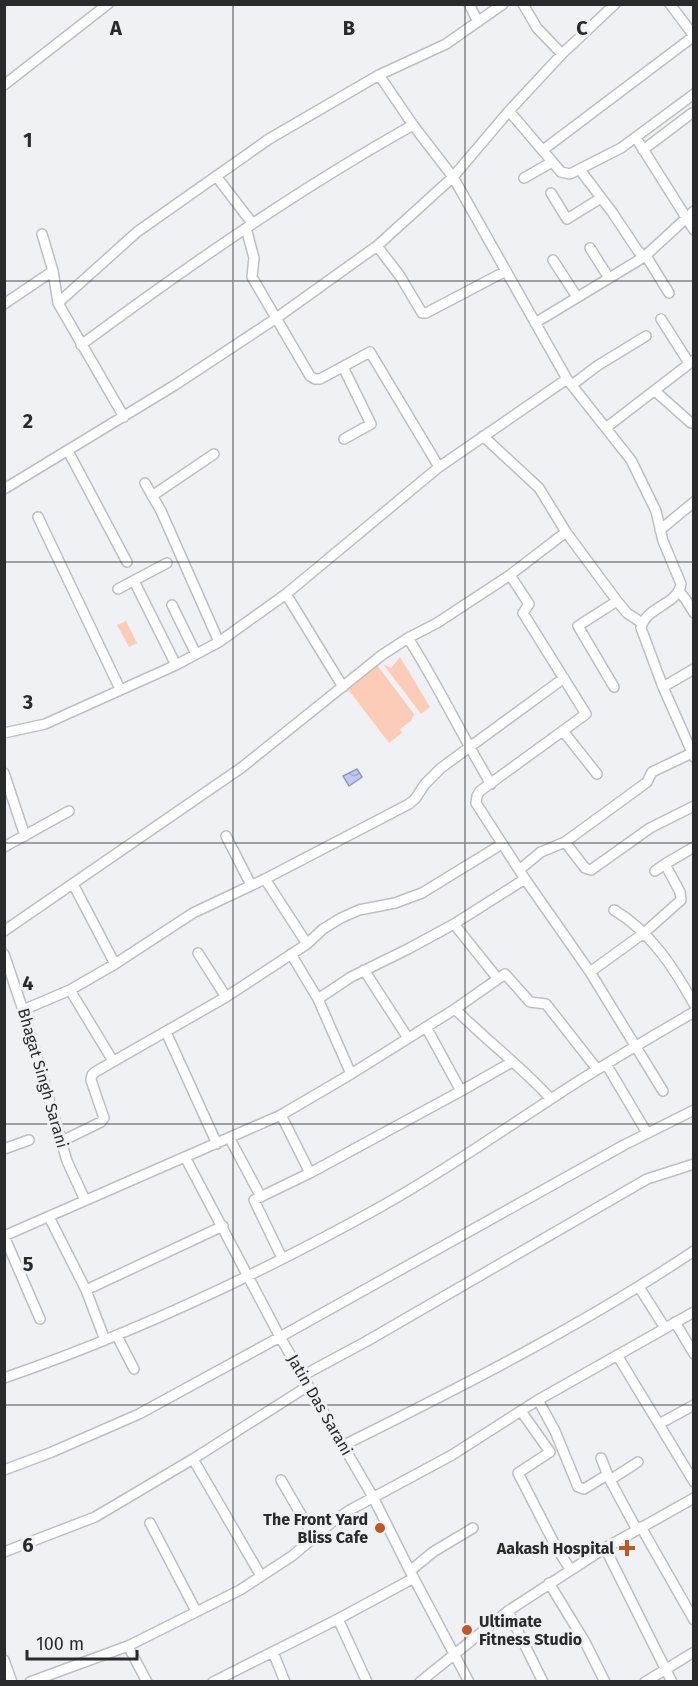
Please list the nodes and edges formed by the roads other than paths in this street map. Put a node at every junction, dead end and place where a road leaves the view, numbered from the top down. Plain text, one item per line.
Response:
1 (108, 4) edge
2 (469, 4) edge
3 (503, 4) edge
4 (523, 4) edge
5 (615, 4) edge
6 (670, 4) edge
7 (478, 22) junction
8 (562, 54) junction
9 (379, 75) junction
10 (4, 86) edge
11 (693, 94) edge
12 (509, 111) junction
13 (692, 113) edge
14 (413, 125) junction
15 (636, 138) junction
16 (543, 150) junction
17 (643, 150) junction
18 (552, 162) junction
19 (580, 170) junction
20 (216, 176) junction
21 (453, 177) junction
22 (524, 178) dead end
23 (551, 193) dead end
24 (601, 198) junction
25 (690, 214) edge
26 (249, 226) junction
27 (693, 230) edge
28 (42, 234) dead end
29 (377, 246) junction
30 (590, 248) dead end
31 (644, 257) junction
32 (553, 260) dead end
33 (53, 271) junction
34 (506, 271) junction
35 (609, 278) junction
36 (669, 293) dead end
37 (577, 297) junction
38 (58, 303) junction
39 (4, 304) edge
40 (275, 319) junction
41 (661, 319) dead end
42 (535, 323) junction
43 (646, 336) dead end
44 (81, 345) junction
45 (691, 361) edge
46 (343, 367) junction
47 (569, 382) junction
48 (655, 391) junction
49 (123, 417) junction
50 (691, 423) dead end
51 (607, 427) junction
52 (483, 436) junction
53 (344, 439) dead end
54 (68, 451) junction
55 (214, 454) dead end
56 (439, 467) junction
57 (145, 483) dead end
58 (4, 489) edge
59 (152, 496) junction
60 (693, 502) edge
61 (38, 517) dead end
62 (660, 530) junction
63 (566, 532) junction
64 (127, 562) dead end
65 (167, 563) dead end
66 (510, 575) junction
67 (134, 580) junction
68 (118, 589) dead end
69 (679, 591) junction
70 (286, 594) junction
71 (690, 598) edge
72 (617, 601) junction
73 (172, 605) dead end
74 (693, 613) edge
75 (642, 623) junction
76 (408, 638) junction
77 (219, 642) junction
78 (196, 654) junction
79 (176, 665) junction
80 (693, 669) edge
81 (564, 678) junction
82 (343, 687) junction
83 (614, 687) dead end
84 (663, 687) junction
85 (120, 689) junction
86 (563, 730) junction
87 (4, 733) edge
88 (469, 747) junction
89 (693, 755) edge
90 (4, 773) edge
91 (597, 774) dead end
92 (491, 784) junction
93 (693, 806) edge
94 (69, 811) dead end
95 (25, 836) junction
96 (226, 836) dead end
97 (565, 842) junction
98 (502, 844) junction
99 (4, 847) edge
100 (693, 847) edge
101 (665, 864) junction
102 (519, 870) junction
103 (655, 871) dead end
104 (265, 879) junction
105 (525, 879) junction
106 (73, 884) junction
107 (251, 885) junction
108 (614, 910) dead end
109 (453, 924) junction
110 (4, 931) edge
111 (644, 933) junction
112 (307, 944) junction
113 (198, 953) dead end
114 (4, 954) edge
115 (291, 954) junction
116 (115, 964) junction
117 (364, 970) junction
118 (590, 972) junction
119 (498, 979) junction
120 (70, 990) junction
121 (226, 997) junction
122 (318, 999) junction
123 (693, 1004) edge
124 (455, 1009) junction
125 (23, 1010) junction
126 (693, 1012) edge
127 (426, 1027) junction
128 (166, 1032) junction
129 (408, 1038) junction
130 (636, 1046) junction
131 (113, 1061) junction
132 (512, 1062) junction
133 (602, 1067) junction
134 (351, 1074) junction
135 (462, 1091) junction
136 (663, 1091) dead end
137 (551, 1099) junction
138 (693, 1110) edge
139 (281, 1115) junction
140 (647, 1133) junction
141 (230, 1139) junction
142 (29, 1140) dead end
143 (62, 1141) junction
144 (216, 1144) junction
145 (4, 1149) edge
146 (185, 1157) junction
147 (693, 1164) edge
148 (310, 1173) junction
149 (261, 1197) junction
150 (85, 1200) junction
151 (49, 1217) junction
152 (223, 1226) junction
153 (4, 1236) edge
154 (693, 1251) edge
155 (282, 1258) junction
156 (247, 1276) junction
157 (639, 1287) junction
158 (86, 1290) junction
159 (693, 1312) edge
160 (40, 1319) dead end
161 (675, 1322) junction
162 (665, 1328) junction
163 (117, 1336) junction
164 (280, 1337) junction
165 (105, 1340) junction
166 (617, 1354) junction
167 (693, 1354) edge
168 (134, 1369) dead end
169 (302, 1376) junction
170 (4, 1378) edge
171 (308, 1386) junction
172 (538, 1400) junction
173 (693, 1405) edge
174 (521, 1411) junction
175 (659, 1424) junction
176 (344, 1445) junction
177 (601, 1458) dead end
178 (193, 1460) junction
179 (638, 1462) dead end
180 (4, 1470) edge
181 (608, 1478) junction
182 (281, 1480) dead end
183 (693, 1482) edge
184 (373, 1497) junction
185 (693, 1498) edge
186 (150, 1523) dead end
187 (473, 1528) dead end
188 (639, 1528) junction
189 (314, 1537) junction
190 (605, 1548) junction
191 (4, 1552) edge
192 (570, 1569) junction
193 (412, 1574) junction
194 (261, 1576) junction
195 (549, 1583) junction
196 (196, 1611) junction
197 (508, 1611) junction
198 (338, 1619) junction
199 (693, 1620) edge
200 (128, 1646) junction
201 (273, 1652) junction
202 (455, 1652) junction
203 (693, 1652) edge
204 (4, 1660) edge
205 (665, 1670) junction
206 (54, 1678) edge
207 (12, 1682) edge
208 (30, 1682) edge
209 (147, 1682) edge
210 (213, 1682) edge
211 (285, 1682) edge
212 (367, 1682) edge
213 (420, 1682) edge
214 (469, 1682) edge
215 (543, 1682) edge
216 (605, 1682) edge
217 (645, 1682) edge
218 (672, 1682) edge

1 - 10 street
2 - 7 street
3 - 7 street
4 - 8 street
5 - 8 street
6 - 16 street
7 - 9 street
8 - 12 street
9 - 14 street
9 - 20 street
11 - 15 street
12 - 16 street
12 - 21 street
13 - 17 street
14 - 21 street
14 - 26 street
15 - 17 street
15 - 19 street
16 - 18 street
17 - 25 street
18 - 19 street
18 - 22 street
19 - 24 street
20 - 26 street
20 - 38 street
21 - 29 street
21 - 34 street
23 - 24 street
24 - 31 street
25 - 27 street
25 - 31 street
26 - 40 street
26 - 44 street
28 - 33 street
29 - 34 street
29 - 40 street
30 - 35 street
31 - 35 street
31 - 36 street
32 - 37 street
33 - 38 street
33 - 39 street
34 - 42 street
35 - 37 street
37 - 42 street
38 - 44 street
40 - 46 street
40 - 49 street
41 - 45 street
42 - 47 street
43 - 47 street
44 - 49 street
45 - 48 street
46 - 53 street
46 - 56 street
47 - 51 street
47 - 52 street
48 - 50 street
48 - 51 street
49 - 54 street
51 - 62 street
52 - 56 street
52 - 63 street
54 - 58 street
54 - 64 street
55 - 59 street
56 - 70 street
57 - 59 street
59 - 77 street
60 - 62 street
61 - 85 street
62 - 69 street
63 - 66 street
63 - 72 street
65 - 67 street
66 - 76 street
66 - 81 street
67 - 68 street
67 - 79 street
69 - 71 street
69 - 75 street
70 - 77 street
70 - 82 street
71 - 74 street
72 - 75 street
72 - 83 street
73 - 78 street
75 - 84 street
76 - 82 street
76 - 88 street
77 - 78 street
78 - 79 street
79 - 85 street
80 - 84 street
81 - 86 street
81 - 88 street
82 - 106 street
84 - 89 street
85 - 87 street
86 - 91 street
86 - 92 street
88 - 92 street
88 - 104 street
89 - 97 street
90 - 95 street
92 - 98 street
93 - 97 street
94 - 95 street
95 - 99 street
96 - 107 street
97 - 102 street
98 - 102 street
98 - 112 street
100 - 101 street
101 - 103 street
101 - 111 street
102 - 105 street
104 - 107 street
104 - 112 street
105 - 109 street
105 - 118 street
106 - 110 street
106 - 116 street
107 - 116 street
108 - 111 street
109 - 117 street
109 - 119 street
111 - 118 street
111 - 123 street
112 - 115 street
113 - 121 street
114 - 125 street, Bhagat Singh Sarani
115 - 121 street
115 - 122 street
116 - 120 street
117 - 122 street
117 - 129 street
118 - 130 street
119 - 124 street
119 - 133 street
120 - 125 street
120 - 131 street
121 - 128 street
122 - 134 street
124 - 127 street
124 - 132 street
125 - 143 street, Bhagat Singh Sarani
126 - 130 street
127 - 129 street
127 - 135 street
128 - 131 street
128 - 144 street
129 - 134 street
130 - 133 street
130 - 136 street
131 - 143 street
132 - 135 street
132 - 137 street
133 - 137 street
133 - 140 street
134 - 139 street
135 - 148 street
137 - 155 street
138 - 140 street
139 - 141 street
139 - 148 street
140 - 164 street
141 - 144 street
141 - 149 street
142 - 145 street
143 - 150 street, Bhagat Singh Sarani
144 - 146 street
146 - 150 street
146 - 152 street, Jatin Das Sarani
147 - 169 street
148 - 149 street
149 - 155 street
150 - 151 street
151 - 153 street
151 - 158 street
152 - 156 street, Jatin Das Sarani
152 - 158 street
153 - 160 street
154 - 157 street
155 - 156 street
156 - 163 street
156 - 164 street, Jatin Das Sarani
157 - 162 street
157 - 176 street
158 - 165 street
159 - 161 street
161 - 162 street
161 - 167 street
162 - 166 street
163 - 165 street
163 - 168 street
164 - 169 street, Jatin Das Sarani
164 - 180 street
165 - 170 street
166 - 172 street
166 - 175 street
169 - 171 street, Jatin Das Sarani
171 - 176 street, Jatin Das Sarani
171 - 178 street
172 - 174 street
172 - 181 street
173 - 175 street
174 - 184 street
174 - 192 street
175 - 183 street
176 - 184 street, Jatin Das Sarani
177 - 181 street
178 - 191 street
178 - 194 street
179 - 181 street
181 - 188 street
182 - 189 street
184 - 189 street
184 - 193 street, Jatin Das Sarani
185 - 188 street
186 - 196 street
187 - 193 street
188 - 190 street
188 - 199 street
189 - 194 street
190 - 192 street
190 - 205 street
192 - 195 street
193 - 198 street
193 - 202 street, Jatin Das Sarani
194 - 196 street
195 - 197 street
195 - 216 street
196 - 200 street
197 - 202 street
197 - 215 street
198 - 201 street
198 - 212 street
200 - 206 street
200 - 209 street
201 - 210 street
201 - 211 street
202 - 213 street
202 - 214 street, Jatin Das Sarani
203 - 205 street
204 - 207 street
205 - 217 street
205 - 218 street
206 - 208 street

